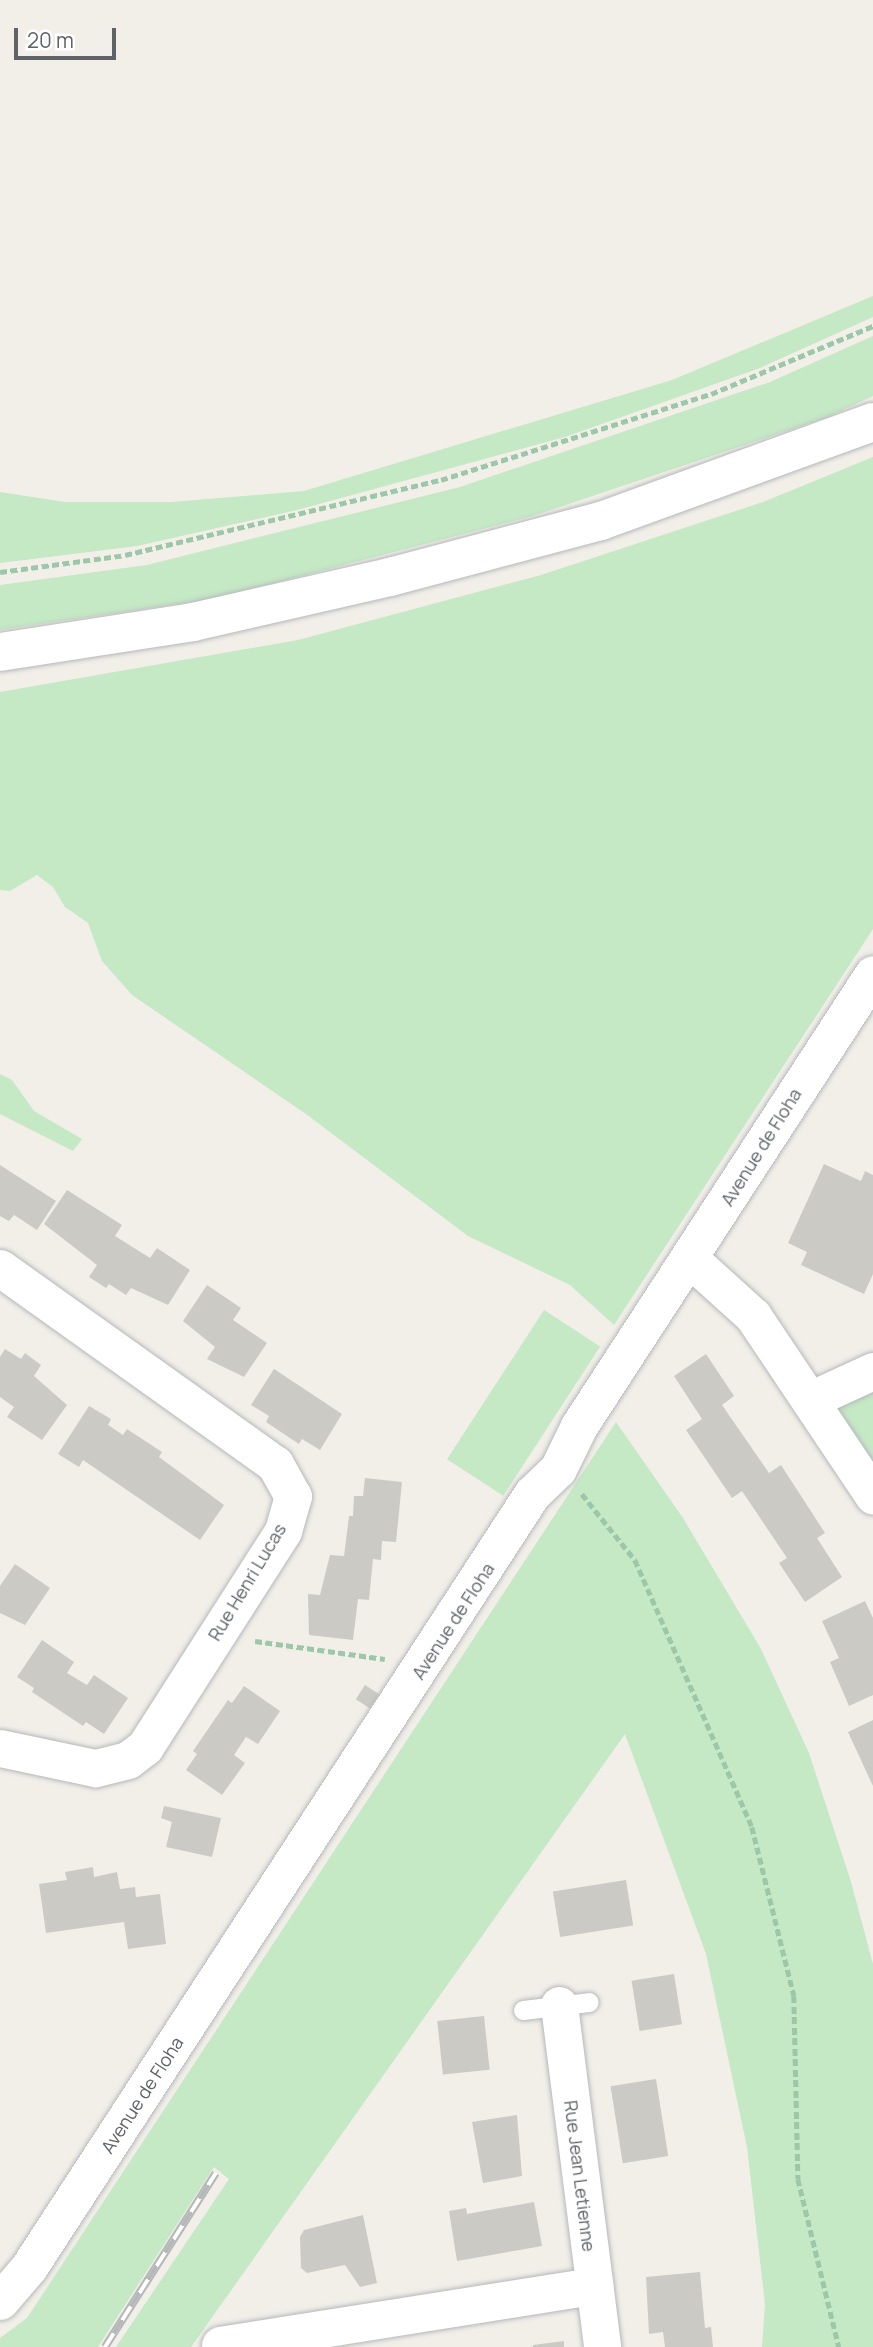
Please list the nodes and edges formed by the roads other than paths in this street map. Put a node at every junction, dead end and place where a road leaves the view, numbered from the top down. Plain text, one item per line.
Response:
1 (873, 422) edge
2 (0, 652) edge
3 (872, 980) edge
4 (691, 1259) junction
5 (0, 1268) edge
6 (873, 1371) edge
7 (812, 1399) junction
8 (873, 1495) edge
9 (0, 1748) edge
10 (574, 2004) joint
11 (523, 2010) dead end
12 (594, 2286) junction
13 (0, 2301) edge
14 (220, 2345) edge
15 (602, 2347) edge

1 - 2 main road
3 - 4 street, Avenue de Floha
4 - 7 street
4 - 13 street, Avenue de Floha
5 - 9 street, Rue Henri Lucas
6 - 7 street
7 - 8 street
10 - 11 lane
10 - 12 street, Rue Jean Letienne
12 - 14 street
12 - 15 street, Rue Jean Letienne

